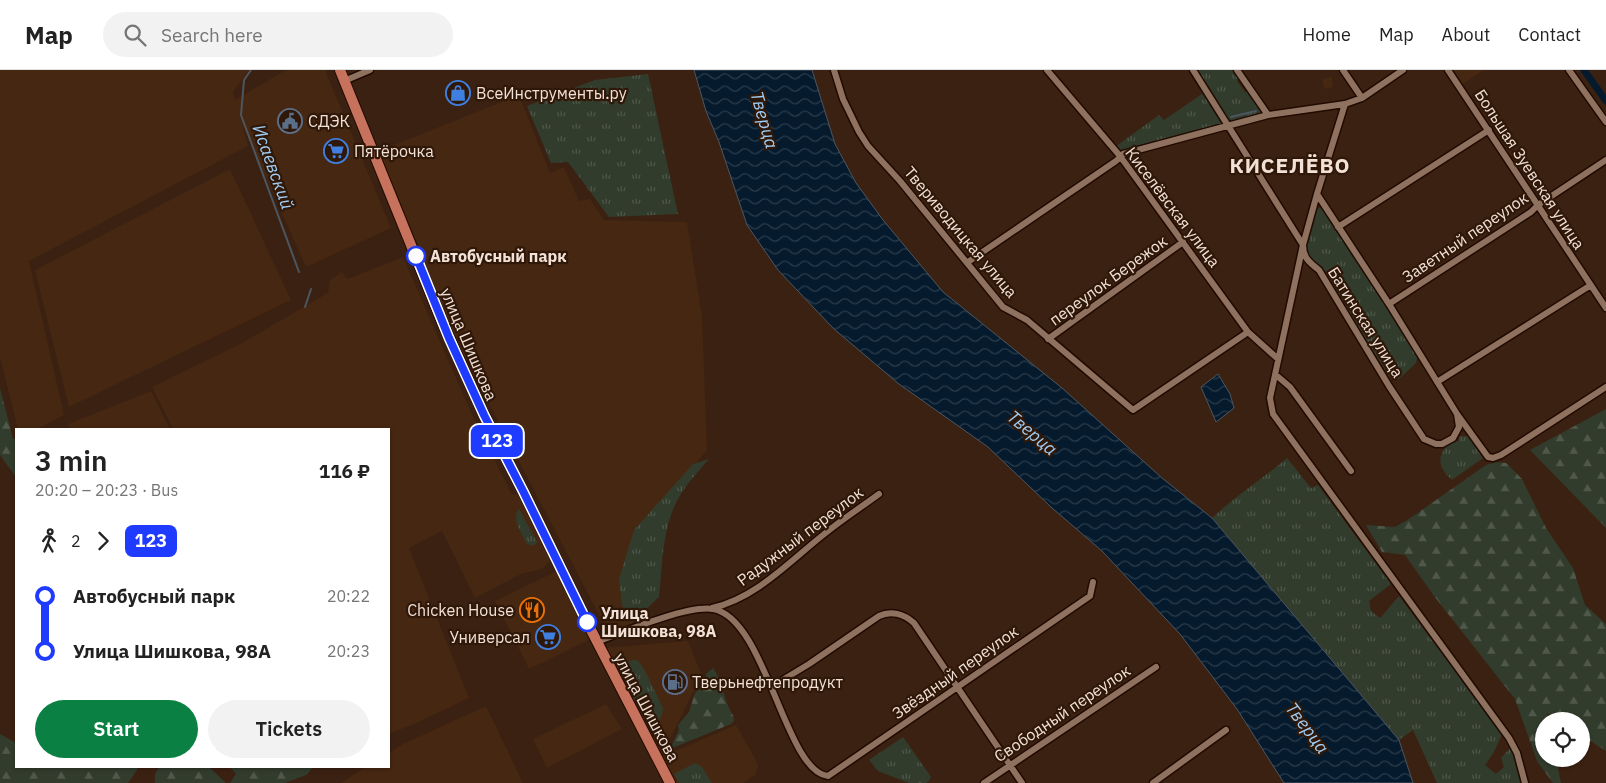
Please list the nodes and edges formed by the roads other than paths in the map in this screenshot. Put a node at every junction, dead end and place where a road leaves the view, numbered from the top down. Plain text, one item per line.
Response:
1 (340, 70) edge
2 (370, 70) edge
3 (834, 70) edge
4 (1048, 70) edge
5 (1193, 70) edge
6 (1237, 70) edge
7 (1343, 70) edge
8 (1403, 70) edge
9 (1448, 70) edge
10 (1569, 70) edge
11 (344, 81) junction
12 (1362, 98) junction
13 (1345, 104) junction
14 (1268, 115) junction
15 (1606, 122) edge
16 (1228, 125) junction
17 (1489, 130) junction
18 (1120, 156) junction
19 (1606, 160) edge
20 (1317, 194) junction
21 (1538, 205) junction
22 (1338, 226) junction
23 (1183, 242) junction
24 (1303, 245) junction
25 (968, 262) junction
26 (1591, 286) junction
27 (1390, 304) junction
28 (1606, 308) edge
29 (1248, 332) junction
30 (1048, 339) junction
31 (1278, 359) junction
32 (1276, 375) junction
33 (1437, 382) junction
34 (1606, 387) edge
35 (1457, 414) junction
36 (1351, 471) dead end
37 (879, 494) dead end
38 (1093, 582) dead end
39 (708, 609) junction
40 (596, 642) junction
41 (1156, 667) dead end
42 (770, 687) junction
43 (958, 688) junction
44 (1226, 730) dead end
45 (1010, 765) junction
46 (670, 783) edge
47 (984, 783) edge
48 (1022, 783) edge
49 (1153, 783) edge
50 (1525, 783) edge

1 - 11 main road, улица Шишкова
2 - 11 street
3 - 25 street, Твериводицкая улица
4 - 18 street, Киселёвская улица
5 - 16 street, Батинская улица
6 - 14 street
7 - 12 street
8 - 12 street
9 - 17 street, Большая Зуевская улица
10 - 15 street
11 - 40 main road, улица Шишкова
12 - 13 street
13 - 14 street
13 - 20 street
14 - 16 street
16 - 18 street
16 - 24 street, Батинская улица
17 - 21 street, Большая Зуевская улица
17 - 22 street
18 - 23 street, Киселёвская улица
18 - 25 street
19 - 21 street, Заветный переулок
20 - 22 street, Батинская улица
20 - 24 street
21 - 26 street, Большая Зуевская улица
21 - 27 street, Заветный переулок
22 - 27 street, Батинская улица
23 - 29 street, Киселёвская улица
23 - 30 street, переулок Бережок
24 - 31 street
24 - 35 street, Батинская улица
25 - 30 street, Твериводицкая улица
26 - 28 street, Большая Зуевская улица
26 - 33 street
27 - 33 street, Батинская улица
29 - 30 street, Твериводицкая улица
29 - 31 street, Киселёвская улица
31 - 32 street
32 - 36 street
32 - 50 street
33 - 35 street, Батинская улица
34 - 35 street, Батинская улица
37 - 39 street, Радужный переулок
38 - 43 street, Звёздный переулок
39 - 40 street, Радужный переулок
39 - 42 street
40 - 46 main road, улица Шишкова
41 - 45 street, Свободный переулок
42 - 43 street
42 - 43 street, Звёздный переулок
43 - 45 street
44 - 49 street
45 - 47 street, Свободный переулок
45 - 48 street

